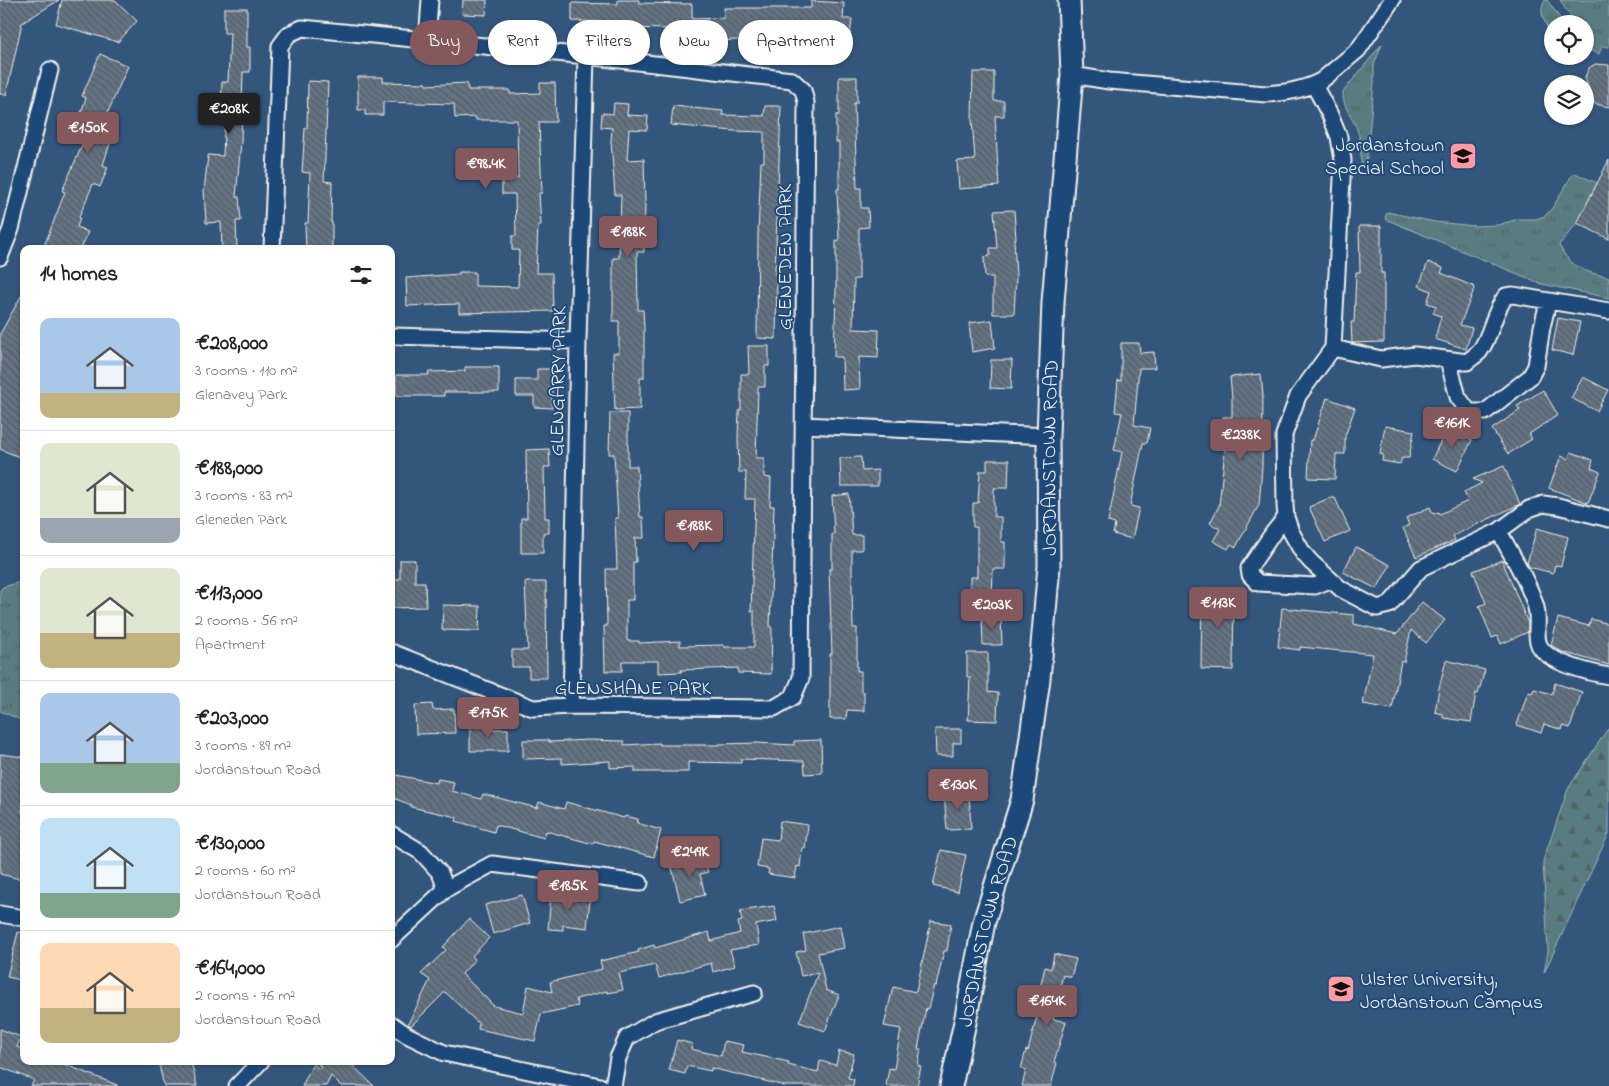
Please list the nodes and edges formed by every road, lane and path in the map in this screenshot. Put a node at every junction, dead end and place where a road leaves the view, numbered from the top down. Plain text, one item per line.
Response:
1 (430, 0) edge
2 (1069, 0) edge
3 (1392, 0) edge
4 (429, 20) edge
5 (410, 39) edge
6 (478, 46) edge
7 (567, 54) edge
8 (650, 63) edge
9 (586, 65) edge
10 (50, 70) dead end
11 (1072, 75) junction
12 (1314, 85) junction
13 (272, 245) edge
14 (0, 256) edge
15 (1548, 302) junction
16 (1609, 311) edge
17 (395, 336) edge
18 (578, 341) junction
19 (1333, 348) junction
20 (1448, 360) junction
21 (803, 425) junction
22 (1048, 436) junction
23 (1286, 517) junction
24 (1609, 519) edge
25 (1499, 531) junction
26 (1330, 580) junction
27 (395, 654) edge
28 (1609, 676) edge
29 (793, 697) joint
30 (571, 706) junction
31 (395, 836) edge
32 (640, 883) dead end
33 (446, 889) junction
34 (0, 914) edge
35 (20, 917) edge
36 (395, 936) edge
37 (754, 993) dead end
38 (395, 1027) edge
39 (256, 1065) edge
40 (237, 1086) edge
41 (600, 1086) edge
42 (612, 1086) edge
43 (951, 1086) edge

1 - 4 street
2 - 11 street, JORDANSTOWN ROAD
3 - 12 street
5 - 13 street
6 - 7 street
8 - 21 street, GLENEDEN PARK
9 - 18 street, GLENGARRY PARK
10 - 14 street
11 - 12 street
11 - 22 street, JORDANSTOWN ROAD
12 - 19 street
15 - 16 street
15 - 20 street
15 - 20 street
17 - 18 street
18 - 30 street, GLENGARRY PARK
19 - 20 street
19 - 23 street
21 - 22 street
21 - 29 street, GLENEDEN PARK
22 - 43 street, JORDANSTOWN ROAD
23 - 26 street
23 - 26 street
24 - 25 street
25 - 26 street
25 - 28 street
27 - 30 street, GLENSHANE PARK
29 - 30 street, GLENSHANE PARK
31 - 33 street
32 - 33 street
33 - 36 street
34 - 35 street
37 - 42 street
38 - 41 street
39 - 40 street

